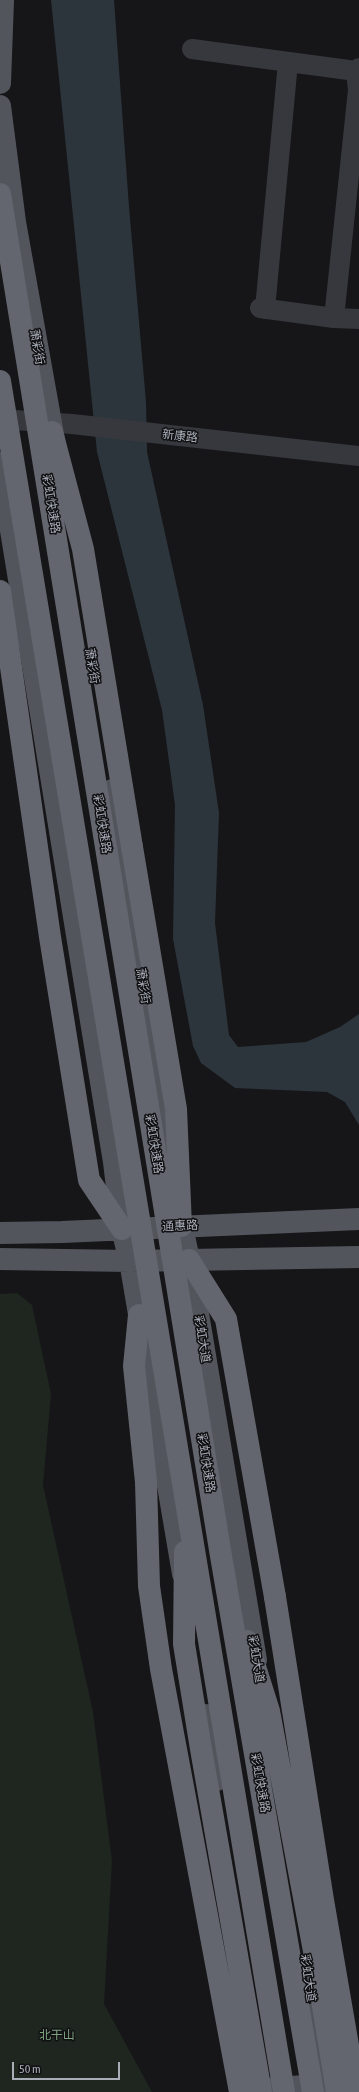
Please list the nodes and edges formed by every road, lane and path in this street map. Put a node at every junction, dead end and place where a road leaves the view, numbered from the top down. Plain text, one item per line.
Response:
1 (4, 0) edge
2 (192, 49) dead end
3 (288, 62) junction
4 (358, 71) edge
5 (0, 83) edge
6 (0, 106) edge
7 (0, 194) edge
8 (18, 306) junction
9 (334, 318) junction
10 (359, 318) edge
11 (0, 381) edge
12 (0, 419) edge
13 (51, 422) junction
14 (359, 456) edge
15 (0, 463) edge
16 (0, 591) edge
17 (359, 1218) edge
18 (181, 1226) junction
19 (122, 1229) junction
20 (0, 1233) edge
21 (359, 1257) edge
22 (0, 1259) edge
23 (189, 1260) junction
24 (130, 1261) junction
25 (139, 1315) junction
26 (359, 2082) edge
27 (325, 2090) edge
28 (271, 2091) edge
29 (241, 2092) edge
30 (356, 2092) edge

1 - 5 main road
2 - 3 street
3 - 4 street
3 - 9 street
4 - 9 street
6 - 13 main road, 萧彩街
7 - 8 highway, 彩虹快速路, bridge
8 - 18 highway, bridge
8 - 27 highway, 彩虹快速路, bridge
9 - 10 street
11 - 28 highway, 彩虹快速路, bridge
12 - 13 street, 新康路
13 - 14 street, 新康路
13 - 18 main road, 萧彩街
15 - 19 main road
16 - 19 highway
17 - 18 main road, 通惠路
18 - 19 main road, 通惠路
18 - 23 main road, 彩虹大道
19 - 20 main road, 通惠路
19 - 24 main road
21 - 23 main road
22 - 24 main road
23 - 24 main road
23 - 27 main road, 彩虹大道
23 - 30 highway, bridge
24 - 25 main road
25 - 28 main road
25 - 29 highway, bridge
26 - 27 main road
27 - 28 main road
28 - 29 main road

